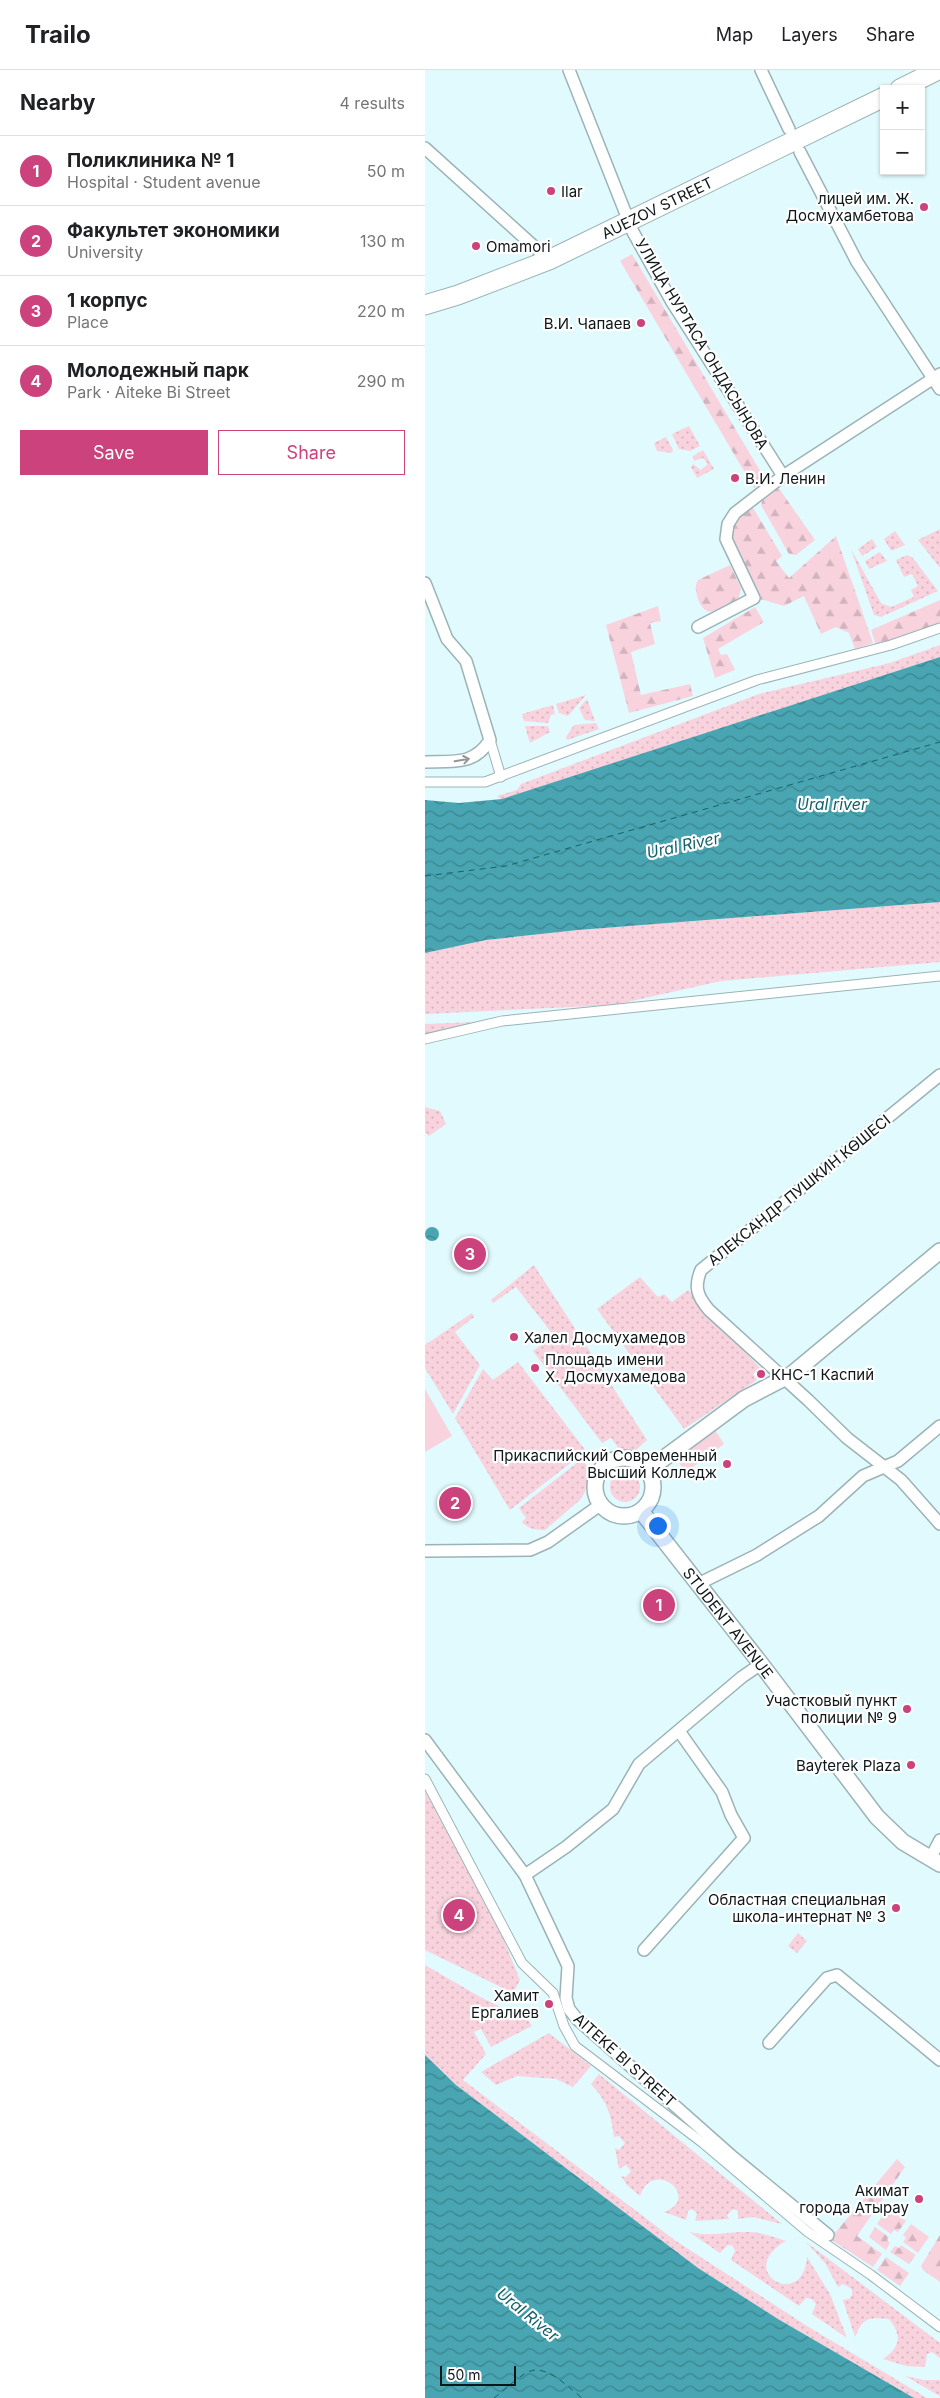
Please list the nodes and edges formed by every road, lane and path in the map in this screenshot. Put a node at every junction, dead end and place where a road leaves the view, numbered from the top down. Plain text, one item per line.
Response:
1 (569, 70) edge
2 (761, 70) edge
3 (938, 70) edge
4 (908, 85) edge
5 (880, 98) edge
6 (789, 129) dead end
7 (425, 148) edge
8 (800, 152) dead end
9 (629, 220) junction
10 (549, 260) junction
11 (425, 304) edge
12 (938, 381) edge
13 (783, 476) junction
14 (425, 583) edge
15 (698, 627) dead end
16 (940, 628) edge
17 (490, 740) junction
18 (425, 762) edge
19 (501, 777) junction
20 (425, 782) edge
21 (940, 976) edge
22 (425, 1038) edge
23 (940, 1075) edge
24 (940, 1252) edge
25 (784, 1378) junction
26 (940, 1426) edge
27 (886, 1467) junction
28 (648, 1470) junction
29 (600, 1504) junction
30 (641, 1511) junction
31 (940, 1524) edge
32 (425, 1551) edge
33 (699, 1584) junction
34 (761, 1664) junction
35 (679, 1731) junction
36 (425, 1740) edge
37 (425, 1779) edge
38 (940, 1840) edge
39 (935, 1861) edge
40 (525, 1875) junction
41 (644, 1950) dead end
42 (769, 2043) dead end
43 (940, 2060) edge
44 (829, 2235) dead end
45 (940, 2327) edge

1 - 9 street, УЛИЦА НУРТАСА ОНДАСЫНОВА
2 - 6 street
3 - 4 main road
5 - 9 main road, AUEZOV STREET
7 - 10 street
8 - 12 street
9 - 10 main road, AUEZOV STREET
9 - 13 street, УЛИЦА НУРТАСА ОНДАСЫНОВА
10 - 11 main road, AUEZOV STREET
12 - 13 street
13 - 15 street
14 - 17 street
16 - 19 street
18 -> 17 street
17 - 19 street
19 - 20 street
21 - 22 street
23 - 25 street, АЛЕКСАНДР ПУШКИН КӨШЕСІ
24 - 25 street
25 - 27 street, АЛЕКСАНДР ПУШКИН КӨШЕСІ
25 - 28 street
26 - 27 street
27 - 31 street, АЛЕКСАНДР ПУШКИН КӨШЕСІ
27 - 33 street
28 - 29 street
28 - 30 street
29 - 30 street
29 - 32 street
30 - 33 street, STUDENT AVENUE
33 - 34 street, STUDENT AVENUE
34 - 35 street
34 - 39 street, STUDENT AVENUE
35 - 40 street
35 - 41 street
36 - 40 street, AITEKE BI STREET
37 - 45 street
38 - 39 street
40 - 44 street, AITEKE BI STREET
42 - 43 street

